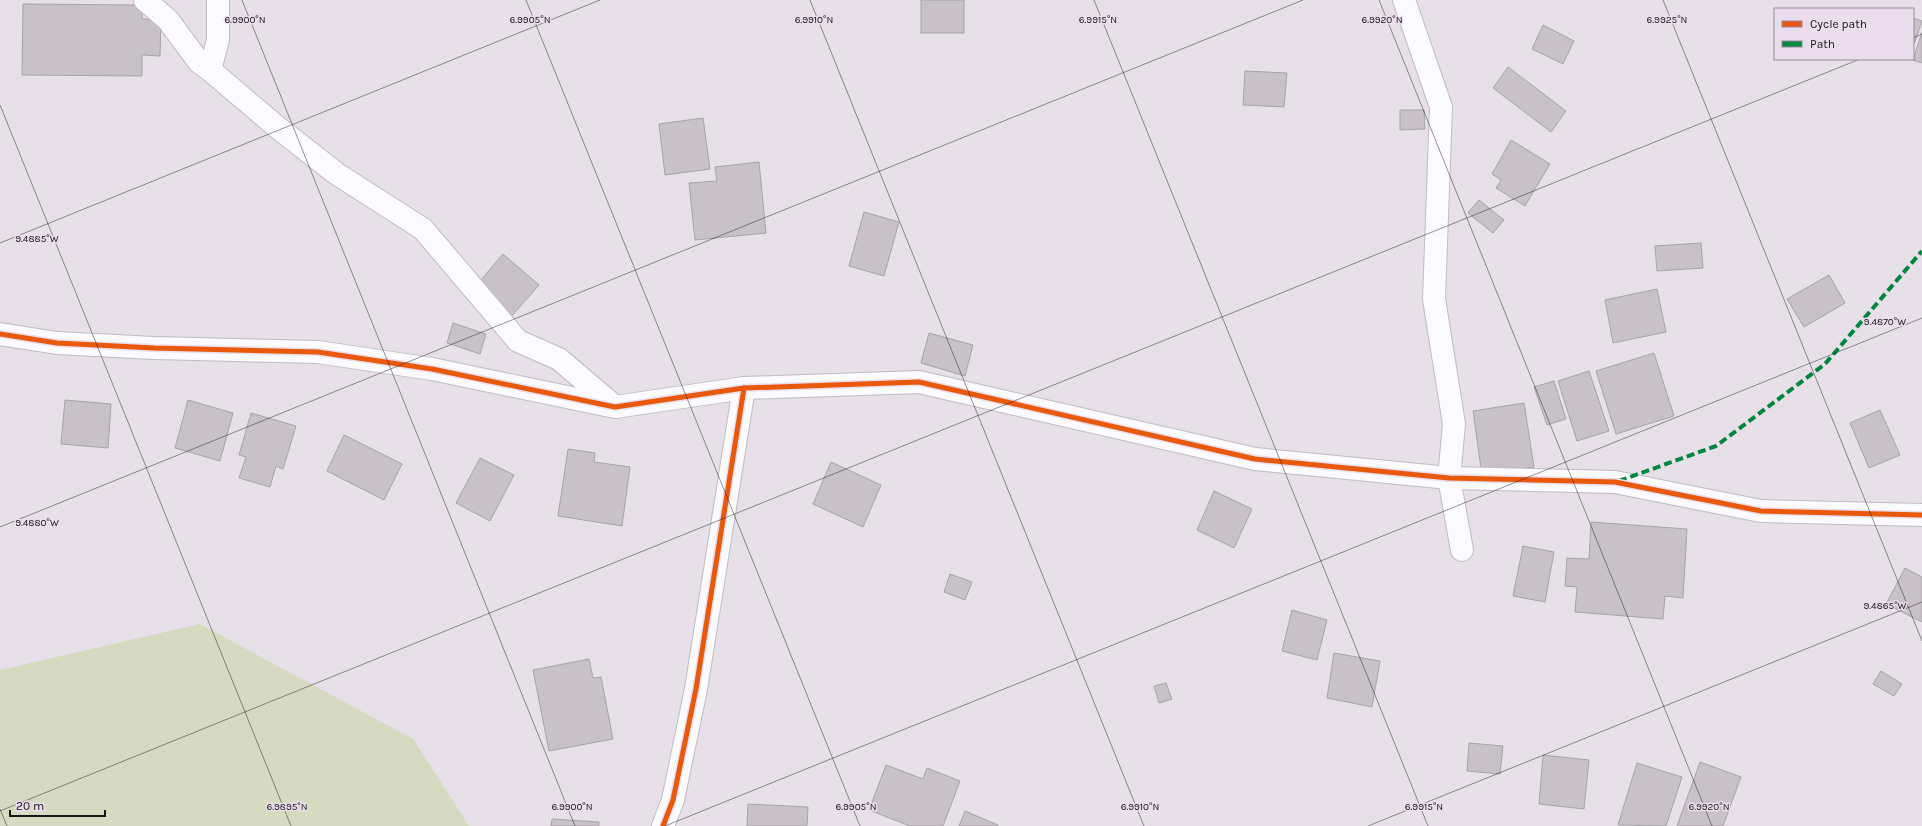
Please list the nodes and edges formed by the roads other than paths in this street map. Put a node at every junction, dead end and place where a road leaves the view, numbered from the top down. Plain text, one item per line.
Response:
1 (145, 0) edge
2 (218, 0) edge
3 (1404, 0) edge
4 (210, 70) junction
5 (0, 324) edge
6 (0, 334) edge
7 (57, 343) junction
8 (744, 388) junction
9 (615, 407) junction
10 (1449, 478) junction
11 (1922, 515) edge
12 (1462, 550) dead end
13 (663, 826) edge

1 - 4 street
2 - 4 street
3 - 10 street
4 - 9 street
5 - 7 street
6 - 7 street
7 - 9 street
8 - 9 street
8 - 10 street
8 - 13 street
10 - 11 street
10 - 12 street

